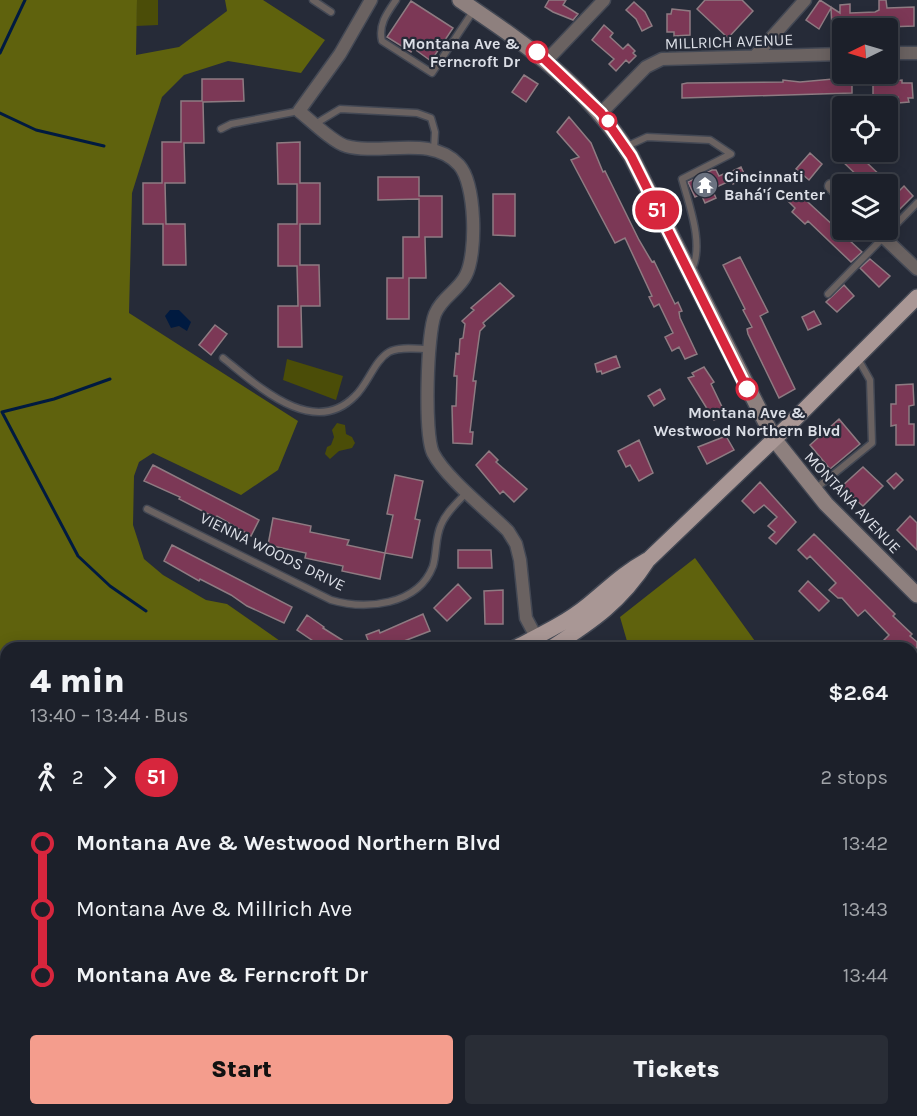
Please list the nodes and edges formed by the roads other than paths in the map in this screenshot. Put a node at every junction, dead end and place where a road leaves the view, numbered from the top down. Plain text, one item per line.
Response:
1 (313, 0) edge
2 (371, 0) edge
3 (396, 0) edge
4 (460, 0) edge
5 (604, 0) edge
6 (805, 0) edge
7 (475, 10) junction
8 (331, 12) dead end
9 (898, 53) edge
10 (917, 53) edge
11 (832, 54) edge
12 (755, 56) junction
13 (547, 60) junction
14 (299, 111) junction
15 (601, 113) junction
16 (315, 124) junction
17 (221, 129) dead end
18 (626, 147) junction
19 (434, 150) junction
20 (917, 203) edge
21 (898, 218) edge
22 (874, 240) edge
23 (887, 240) edge
24 (917, 269) edge
25 (690, 274) junction
26 (828, 294) dead end
27 (917, 297) edge
28 (431, 349) junction
29 (857, 357) junction
30 (222, 358) dead end
31 (774, 439) junction
32 (814, 490) junction
33 (468, 492) junction
34 (147, 509) dead end
35 (648, 560) junction
36 (917, 595) edge
37 (538, 642) edge
38 (540, 642) edge
39 (560, 642) edge

1 - 8 lane
2 - 14 street
3 - 7 lane
4 - 7 street, MONTANA AVENUE
5 - 13 street
6 - 12 street
7 - 13 street, MONTANA AVENUE
9 - 10 street
11 - 12 street, MILLRICH AVENUE
12 - 15 street, MILLRICH AVENUE
13 - 15 street, MONTANA AVENUE
14 - 16 street
14 - 17 lane
15 - 18 street, MONTANA AVENUE
16 - 19 street
16 - 19 lane
18 - 25 street, MONTANA AVENUE
18 - 25 lane
19 - 28 street
20 - 21 lane
22 - 26 lane
23 - 24 street
25 - 31 street, MONTANA AVENUE
27 - 29 main road
28 - 30 lane
28 - 33 street
29 - 31 main road
29 - 32 lane
31 - 32 street, MONTANA AVENUE
31 - 35 main road
32 - 36 street, MONTANA AVENUE
33 - 34 lane, VIENNA WOODS DRIVE
33 - 37 street
35 - 38 main road
35 - 39 main road

